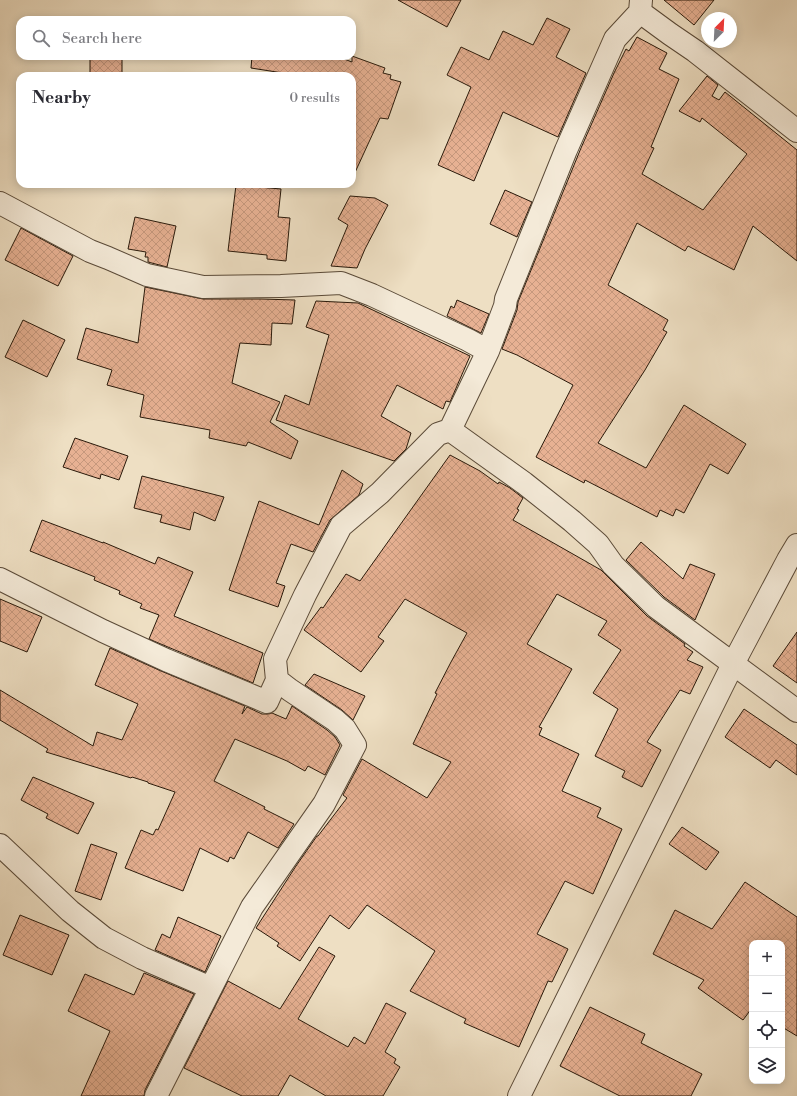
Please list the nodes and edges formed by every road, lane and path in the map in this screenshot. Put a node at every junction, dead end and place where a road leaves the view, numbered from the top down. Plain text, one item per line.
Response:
1 (641, 6) edge
2 (797, 130) edge
3 (0, 203) edge
4 (488, 351) junction
5 (450, 430) junction
6 (797, 546) edge
7 (0, 579) edge
8 (733, 664) junction
9 (277, 680) junction
10 (797, 711) edge
11 (0, 845) edge
12 (211, 988) junction
13 (156, 1096) edge
14 (520, 1096) edge

1 - 2 street
1 - 4 street
3 - 4 street
4 - 5 street
5 - 8 street
5 - 9 street
6 - 8 street
7 - 9 street
8 - 10 street
8 - 14 street
9 - 12 street
11 - 12 street
12 - 13 street

